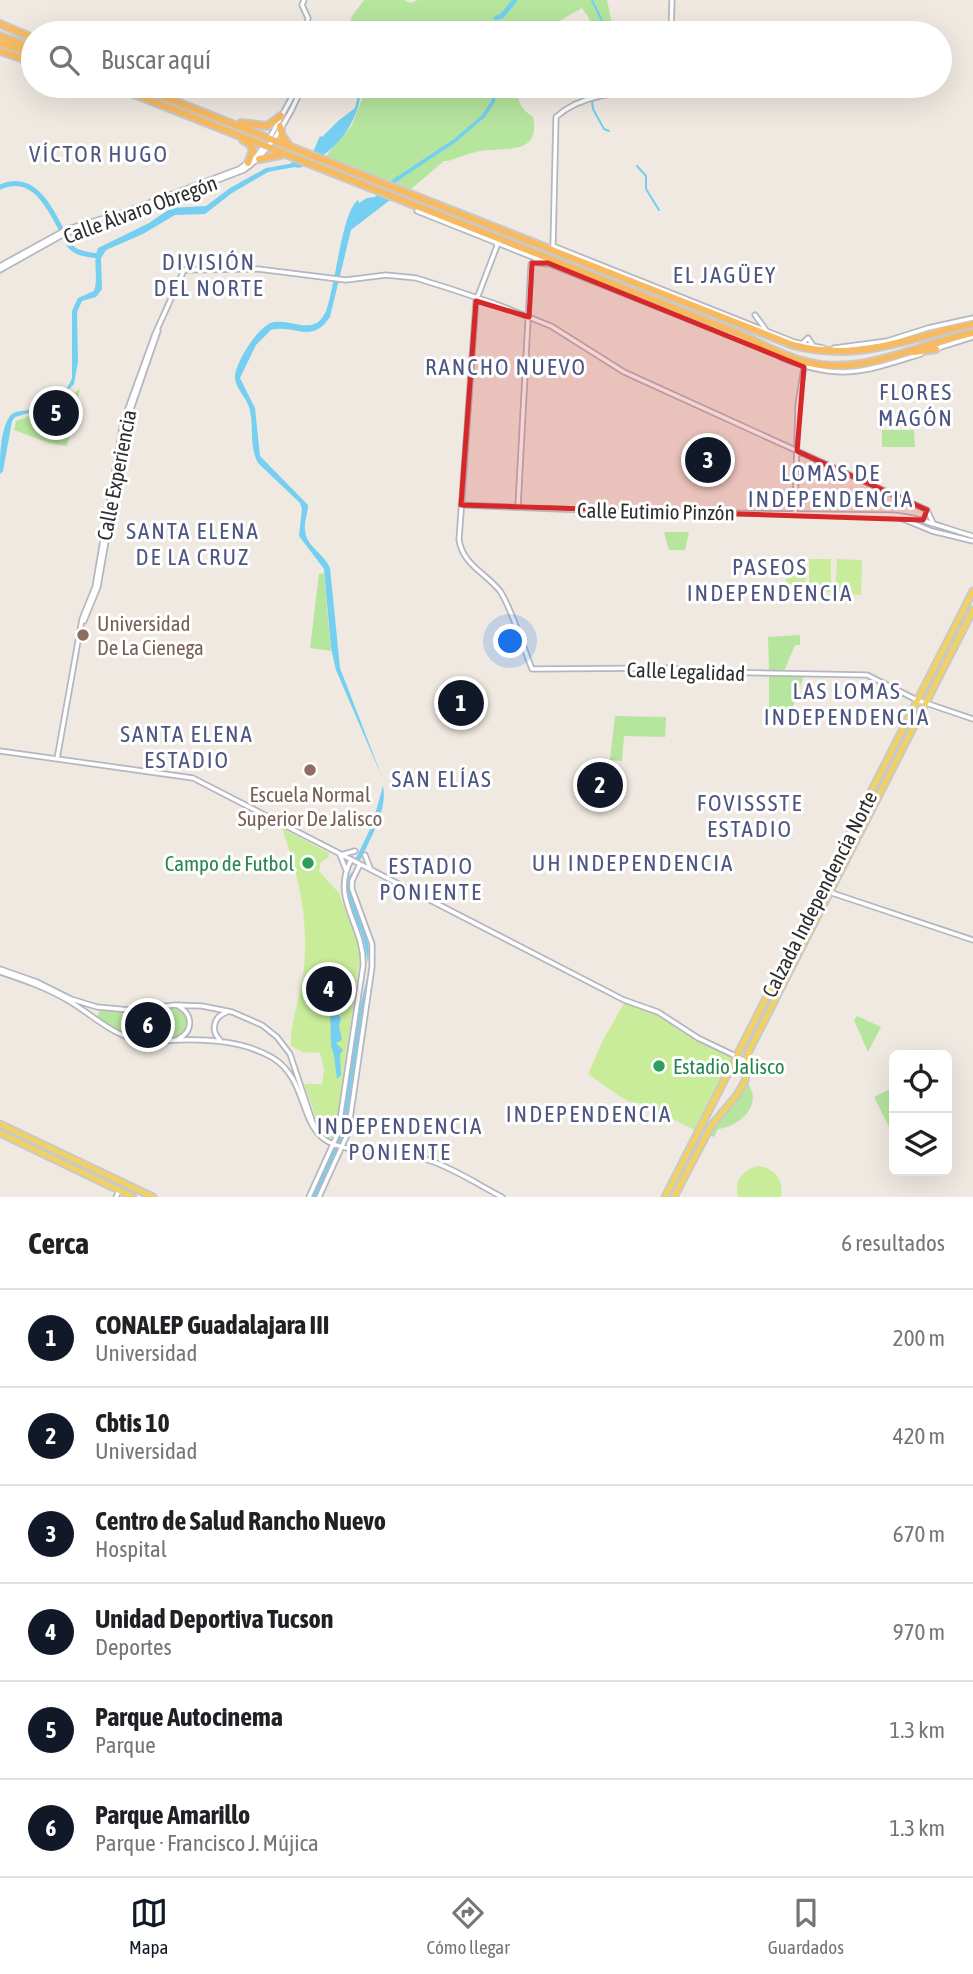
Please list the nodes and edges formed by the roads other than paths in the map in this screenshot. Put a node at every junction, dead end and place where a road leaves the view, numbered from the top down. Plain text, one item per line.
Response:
1 (304, 0) edge
2 (671, 0) edge
3 (308, 21) edge
4 (671, 21) edge
5 (0, 24) edge
6 (21, 33) edge
7 (0, 36) edge
8 (0, 43) edge
9 (21, 44) edge
10 (21, 50) edge
11 (0, 51) edge
12 (21, 58) edge
13 (143, 98) edge
14 (167, 98) edge
15 (293, 98) edge
16 (294, 98) edge
17 (593, 98) edge
18 (281, 117) junction
19 (226, 121) junction
20 (280, 126) junction
21 (226, 130) junction
22 (271, 138) junction
23 (289, 146) junction
24 (266, 147) junction
25 (288, 155) junction
26 (259, 159) junction
27 (248, 163) junction
28 (402, 201) junction
29 (433, 202) junction
30 (417, 211) joint
31 (448, 221) junction
32 (64, 232) junction
33 (496, 241) junction
34 (554, 243) junction
35 (548, 263) junction
36 (0, 268) edge
37 (631, 277) junction
38 (639, 284) junction
39 (477, 297) junction
40 (755, 315) dead end
41 (530, 317) junction
42 (973, 318) edge
43 (956, 321) junction
44 (973, 324) edge
45 (768, 331) junction
46 (973, 335) edge
47 (918, 338) junction
48 (936, 349) junction
49 (895, 355) junction
50 (784, 356) junction
51 (801, 366) junction
52 (797, 451) junction
53 (461, 505) junction
54 (517, 506) junction
55 (927, 510) junction
56 (796, 513) junction
57 (893, 515) junction
58 (923, 520) junction
59 (921, 526) junction
60 (936, 526) junction
61 (965, 536) junction
62 (973, 538) edge
63 (973, 591) edge
64 (973, 610) edge
65 (917, 700) junction
66 (926, 703) junction
67 (973, 719) edge
68 (0, 751) edge
69 (57, 760) junction
70 (355, 851) dead end
71 (338, 854) junction
72 (365, 855) dead end
73 (351, 860) junction
74 (360, 864) junction
75 (346, 870) junction
76 (374, 872) junction
77 (355, 875) junction
78 (830, 892) junction
79 (973, 940) edge
80 (0, 971) edge
81 (175, 1005) junction
82 (103, 1008) junction
83 (232, 1013) junction
84 (97, 1021) junction
85 (176, 1040) junction
86 (223, 1042) junction
87 (736, 1057) junction
88 (746, 1061) junction
89 (300, 1080) junction
90 (299, 1091) junction
91 (0, 1124) edge
92 (315, 1130) junction
93 (0, 1133) edge
94 (334, 1144) junction
95 (342, 1146) junction
96 (118, 1194) edge
97 (133, 1197) edge
98 (153, 1197) edge
99 (309, 1197) edge
100 (319, 1197) edge
101 (502, 1197) edge
102 (665, 1197) edge
103 (674, 1197) edge

1 - 3 street
2 - 4 street
5 - 6 highway
7 - 9 highway
8 - 10 highway
11 - 12 highway
13 - 21 highway
14 - 19 highway
15 - 18 street
16 - 20 street
17 - 34 street
18 - 19 highway
18 - 22 street
19 - 22 highway
20 - 22 street
20 - 23 highway
21 - 24 highway
21 - 27 highway
22 - 23 highway
22 - 24 street, Calle Álvaro Obregón
23 - 29 highway
24 - 25 highway
24 - 26 street, Calle Álvaro Obregón
24 - 27 street, Calle Álvaro Obregón
25 - 26 highway
25 - 28 highway
26 - 32 street, Calle Álvaro Obregón
27 - 32 street, Calle Álvaro Obregón
28 - 30 highway
28 - 31 highway
29 - 34 highway
29 - 38 highway
30 - 31 street
31 - 33 street
31 - 50 highway
32 - 36 street, Calle Álvaro Obregón
33 - 35 street
33 - 39 street
34 - 37 street
35 - 41 street
35 - 50 street
37 - 38 street
37 - 45 street
38 - 47 highway
39 - 41 street
39 - 53 street
39 - 69 street, Calle Experiencia
40 - 45 street
41 - 52 street
41 - 54 street
42 - 43 street
43 - 45 street
43 - 47 highway
44 - 47 highway
46 - 48 street
46 - 49 highway
48 - 49 highway
48 - 51 street
49 - 50 highway
50 - 51 highway
51 - 52 street
52 - 55 street
52 - 56 street
53 - 54 street, Calle Eutimio Pinzón
53 - 65 street, Calle Legalidad
54 - 56 street, Calle Eutimio Pinzón
55 - 58 street
55 - 60 street
56 - 57 street, Calle Eutimio Pinzón
57 - 58 street, Calle Eutimio Pinzón
57 - 59 street, Calle Eutimio Pinzón
58 - 59 street
58 - 60 street, Calle Eutimio Pinzón
59 - 61 street, Calle Eutimio Pinzón
60 - 61 street, Calle Eutimio Pinzón
61 - 62 street, Calle Eutimio Pinzón
63 - 65 main road, Calzada Independencia Norte
64 - 66 main road, Calzada Independencia Norte
65 - 66 street, Calle Legalidad
65 - 87 main road, Calzada Independencia Norte
66 - 67 street, Calle Legalidad
66 - 78 main road, Calzada Independencia Norte
68 - 69 street
69 - 71 street
70 - 71 street
71 - 73 street
71 - 75 street
72 - 76 street
73 - 74 street
73 - 75 street
74 - 76 street
74 - 77 street
75 - 94 street
76 - 77 street
76 - 87 street
77 - 95 street
78 - 79 street
78 - 88 main road, Calzada Independencia Norte
80 - 82 street
80 - 84 street
81 - 82 street
81 - 83 street
81 - 85 street
82 - 84 street
83 - 86 street
83 - 89 street
84 - 85 street
85 - 86 street
86 - 90 street
87 - 88 street
87 - 102 main road, Calzada Independencia Norte
88 - 103 main road, Calzada Independencia Norte
89 - 90 street
89 - 92 street
90 - 92 street
91 - 98 main road
92 - 94 street
93 - 96 main road
94 - 95 street
94 - 99 street
95 - 100 street
95 - 101 street
96 - 97 main road

